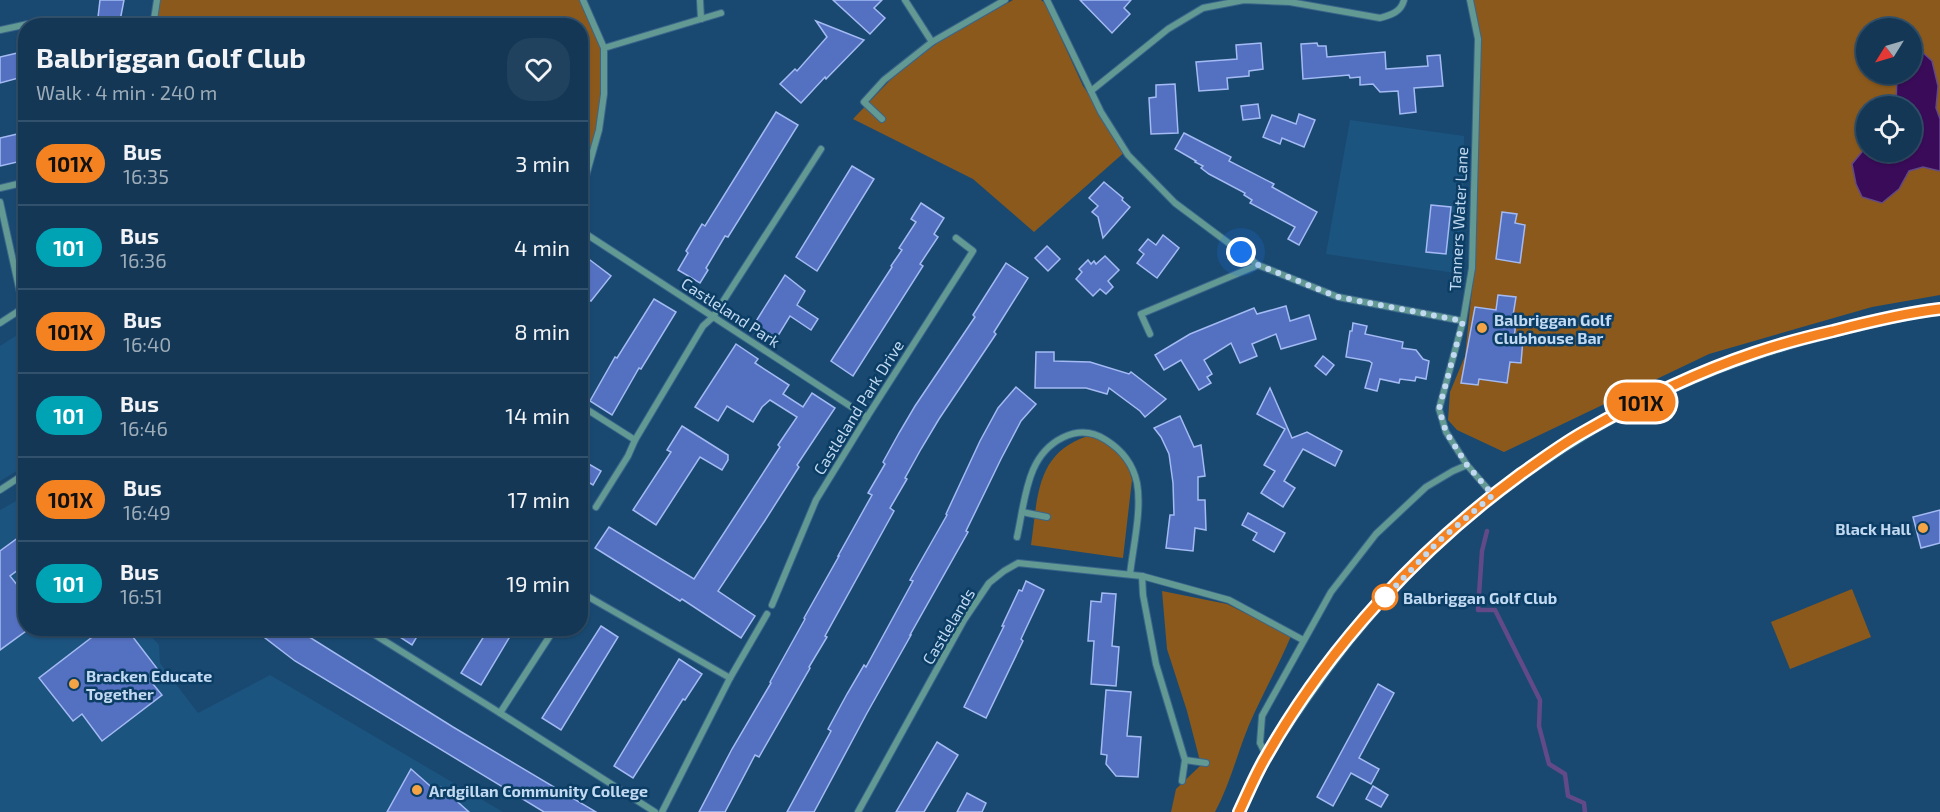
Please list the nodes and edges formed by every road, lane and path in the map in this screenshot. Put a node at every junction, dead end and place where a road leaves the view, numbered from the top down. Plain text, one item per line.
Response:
1 (157, 0) edge
2 (584, 0) edge
3 (700, 0) edge
4 (904, 0) edge
5 (1005, 0) edge
6 (1047, 0) edge
7 (1404, 0) edge
8 (1470, 0) edge
9 (721, 14) dead end
10 (154, 18) edge
11 (701, 19) junction
12 (18, 26) edge
13 (0, 30) edge
14 (932, 42) junction
15 (604, 48) junction
16 (1091, 91) junction
17 (882, 119) dead end
18 (821, 148) dead end
19 (588, 169) edge
20 (18, 184) edge
21 (0, 188) edge
22 (0, 202) edge
23 (588, 235) edge
24 (956, 238) dead end
25 (1258, 265) junction
26 (18, 279) edge
27 (1940, 309) edge
28 (18, 311) edge
29 (713, 317) junction
30 (1463, 321) junction
31 (0, 323) edge
32 (1150, 334) dead end
33 (588, 410) edge
34 (867, 417) junction
35 (635, 440) junction
36 (1467, 465) junction
37 (18, 478) edge
38 (0, 490) edge
39 (1493, 495) junction
40 (596, 507) dead end
41 (1022, 512) junction
42 (1047, 517) dead end
43 (1017, 537) dead end
44 (1130, 574) junction
45 (1142, 576) junction
46 (588, 597) edge
47 (772, 604) dead end
48 (767, 614) dead end
49 (377, 636) edge
50 (550, 636) edge
51 (1303, 640) junction
52 (730, 678) junction
53 (500, 713) junction
54 (1266, 755) junction
55 (1185, 760) junction
56 (1206, 763) dead end
57 (1182, 781) dead end
58 (655, 812) edge
59 (662, 812) edge
60 (858, 812) edge
61 (1239, 812) edge

1 - 10 street
2 - 15 street
3 - 11 street
4 - 14 street
5 - 14 street
6 - 16 street
7 - 16 street
8 - 30 street, Tanners Water Lane
9 - 11 street
11 - 15 street
12 - 13 street
14 - 17 street
15 - 19 street
16 - 25 street
18 - 29 street
20 - 21 street
22 - 26 street
23 - 29 street, Castleland Park
24 - 34 street, Castleland Park Drive
25 - 30 street
25 - 32 street
27 - 39 main road
28 - 31 street
29 - 34 street, Castleland Park
29 - 35 street
30 - 36 street, Tanners Water Lane
33 - 35 street
34 - 47 street, Castleland Park Drive
35 - 40 street
36 - 39 street, Tanners Water Lane
36 - 51 street
37 - 38 street
39 - 54 main road
41 - 42 street
41 - 43 street
41 - 44 street
44 - 45 street, Castlelands
44 - 60 street, Castlelands
45 - 51 street, Castlelands
45 - 55 street
46 - 52 street
48 - 52 street
49 - 53 street
50 - 53 street
51 - 54 street
52 - 59 street
53 - 58 street
54 - 61 main road
55 - 56 street
55 - 57 street

